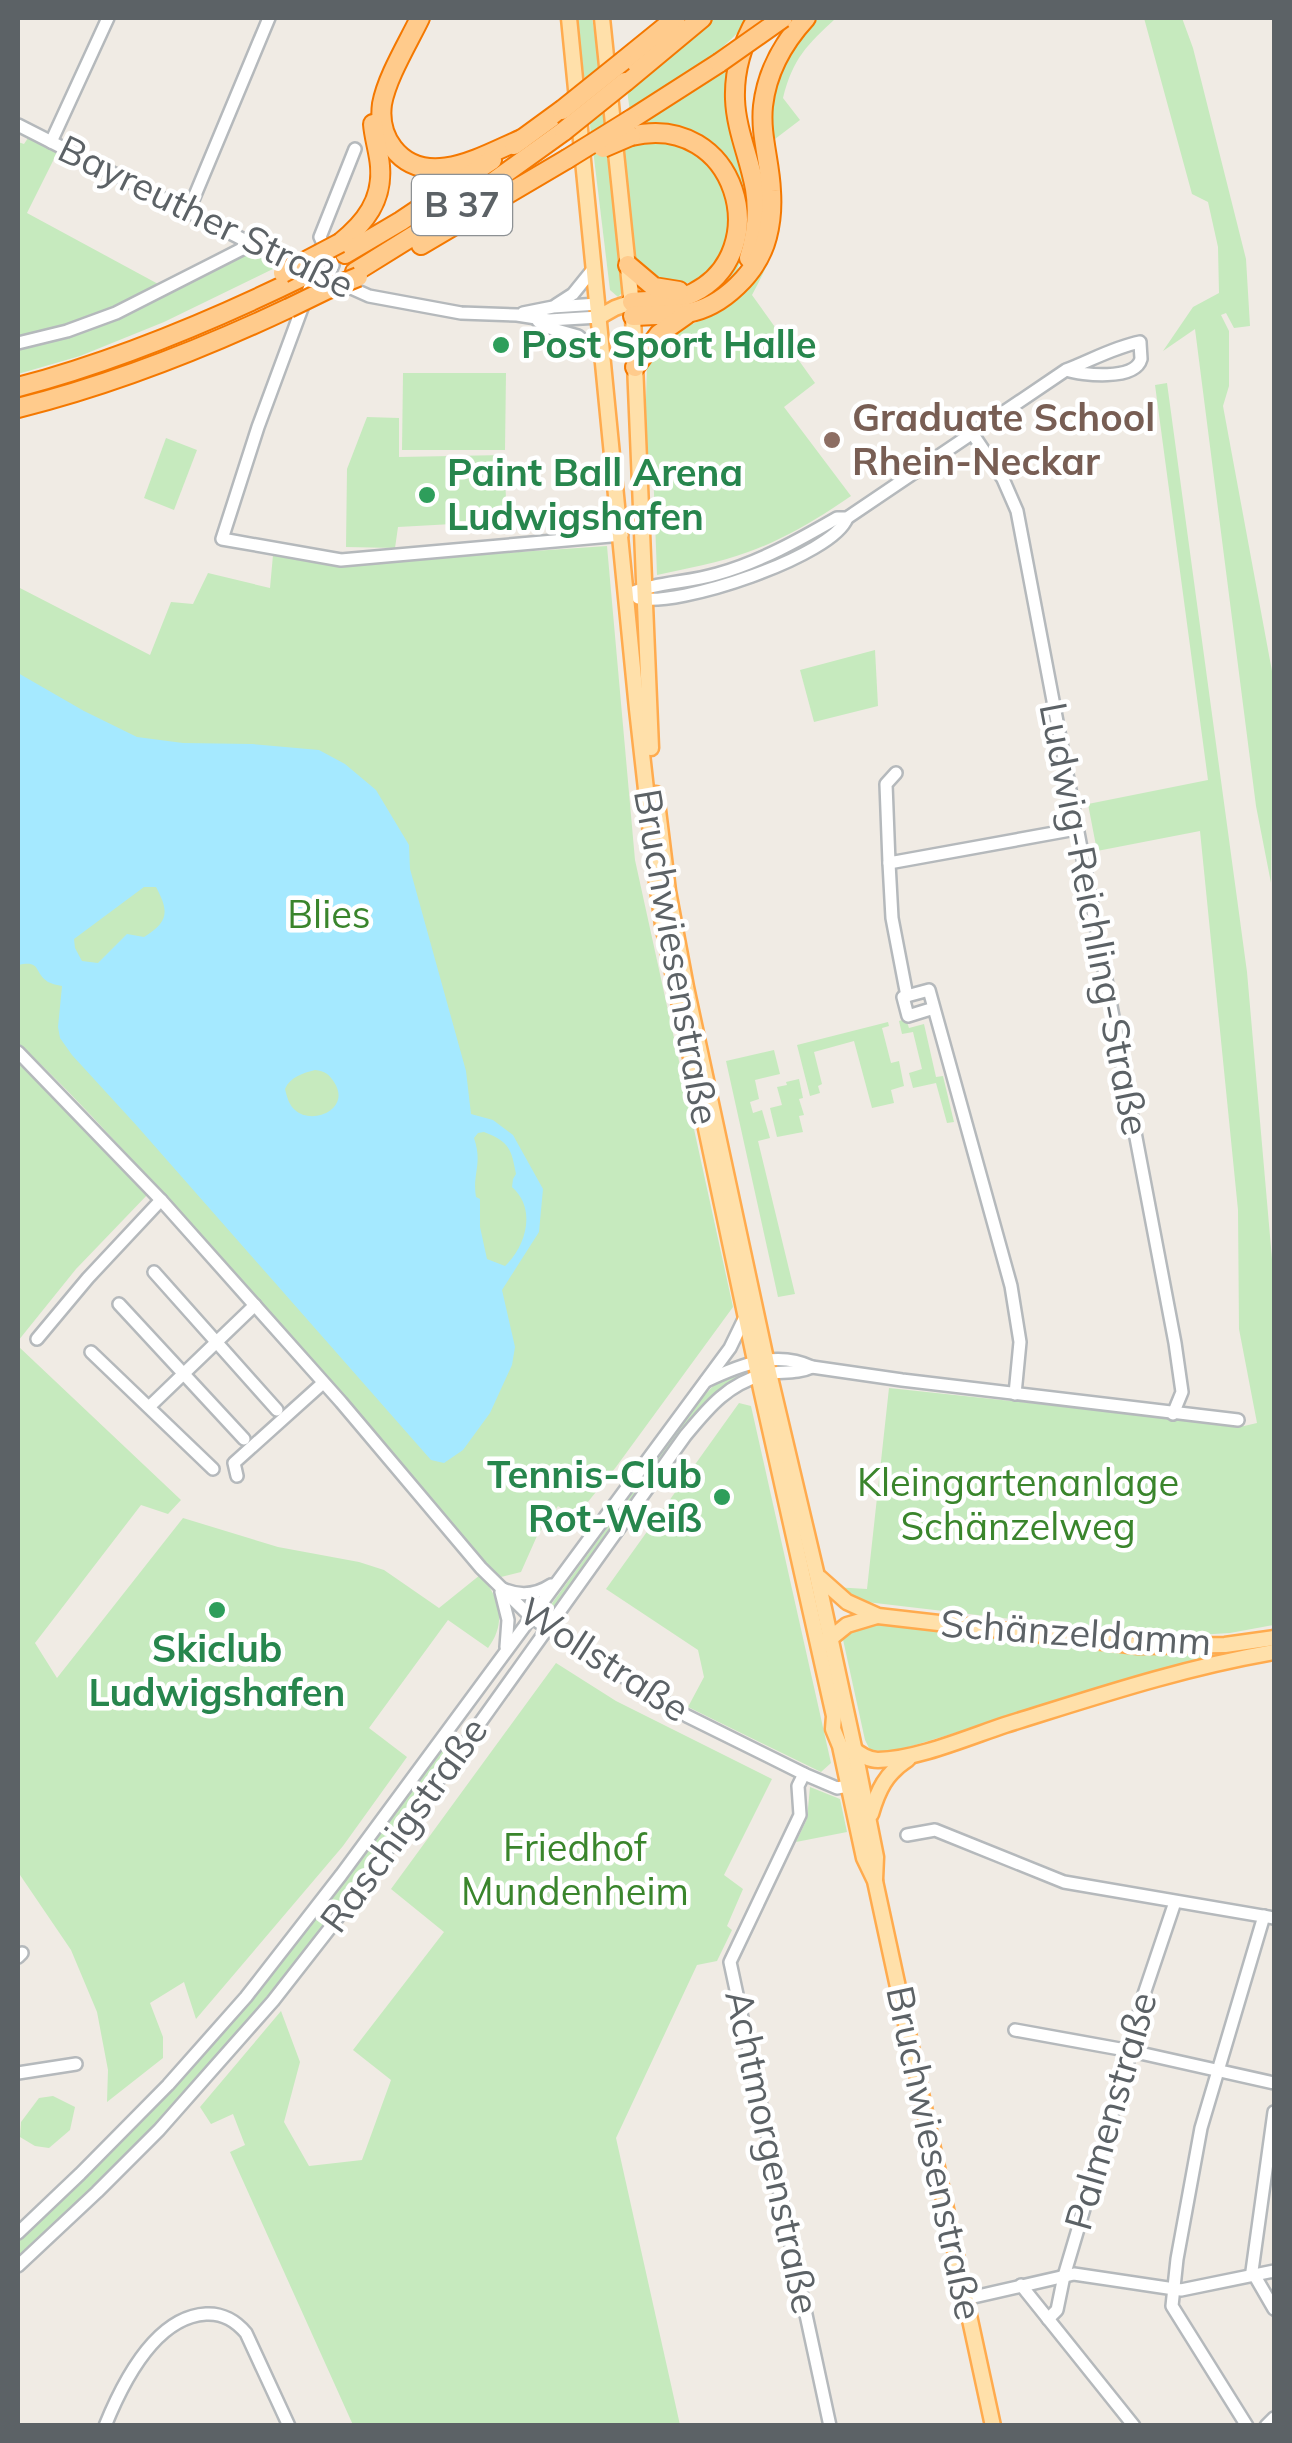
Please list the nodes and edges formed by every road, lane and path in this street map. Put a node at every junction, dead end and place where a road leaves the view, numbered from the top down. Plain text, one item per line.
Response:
1 (108, 18) edge
2 (269, 18) edge
3 (417, 18) edge
4 (569, 18) edge
5 (602, 18) edge
6 (676, 18) edge
7 (702, 18) edge
8 (756, 18) edge
9 (783, 18) edge
10 (806, 18) edge
11 (18, 125) edge
12 (631, 128) junction
13 (379, 134) junction
14 (522, 139) junction
15 (51, 142) junction
16 (355, 149) dead end
17 (188, 212) junction
18 (246, 241) junction
19 (342, 248) junction
20 (628, 265) junction
21 (594, 268) junction
22 (357, 274) junction
23 (744, 278) junction
24 (307, 279) junction
25 (673, 307) junction
26 (553, 308) junction
27 (632, 308) junction
28 (599, 311) junction
29 (516, 314) junction
30 (535, 319) junction
31 (18, 343) edge
32 (603, 358) junction
33 (635, 367) junction
34 (1066, 370) junction
35 (18, 387) edge
36 (18, 408) edge
37 (972, 433) junction
38 (622, 536) junction
39 (645, 593) junction
40 (626, 595) junction
41 (896, 773) dead end
42 (1076, 829) junction
43 (889, 863) junction
44 (906, 996) junction
45 (934, 1008) junction
46 (18, 1052) edge
47 (161, 1200) junction
48 (154, 1272) dead end
49 (119, 1304) dead end
50 (255, 1305) junction
51 (746, 1315) junction
52 (37, 1339) dead end
53 (217, 1342) junction
54 (91, 1352) dead end
55 (762, 1367) junction
56 (184, 1373) junction
57 (324, 1382) junction
58 (703, 1383) junction
59 (1015, 1394) junction
60 (149, 1407) junction
61 (277, 1410) dead end
62 (1173, 1414) junction
63 (1238, 1420) dead end
64 (244, 1438) dead end
65 (214, 1470) dead end
66 (237, 1476) dead end
67 (817, 1576) junction
68 (559, 1580) junction
69 (499, 1587) junction
70 (878, 1616) junction
71 (532, 1618) junction
72 (547, 1629) junction
73 (831, 1637) junction
74 (1274, 1638) edge
75 (819, 1650) junction
76 (1274, 1652) edge
77 (503, 1656) junction
78 (834, 1716) junction
79 (444, 1734) junction
80 (462, 1748) junction
81 (855, 1752) junction
82 (918, 1752) junction
83 (804, 1774) junction
84 (848, 1786) junction
85 (869, 1819) junction
86 (907, 1836) dead end
87 (875, 1880) junction
88 (1176, 1902) junction
89 (1269, 1917) edge
90 (246, 1997) junction
91 (264, 2012) junction
92 (1015, 2030) dead end
93 (1131, 2051) junction
94 (76, 2064) dead end
95 (1218, 2070) junction
96 (18, 2073) edge
97 (1274, 2083) edge
98 (1274, 2112) edge
99 (18, 2232) edge
100 (18, 2266) edge
101 (1274, 2271) edge
102 (1064, 2276) junction
103 (1254, 2276) junction
104 (1021, 2286) junction
105 (1174, 2290) junction
106 (965, 2299) junction
107 (1274, 2309) edge
108 (1048, 2318) junction
109 (1274, 2418) edge
110 (106, 2426) edge
111 (290, 2426) edge
112 (830, 2426) edge
113 (992, 2426) edge
114 (1134, 2426) edge
115 (1247, 2426) edge
116 (1266, 2426) edge

1 - 15 street
2 - 17 street
3 - 13 highway
4 - 21 main road, Bruchwiesenstraße
5 - 20 main road, Bruchwiesenstraße
6 - 14 highway, B 37, bridge
7 - 22 highway, B 37, bridge
8 - 23 highway
9 - 12 highway, bridge
10 - 23 highway
11 - 15 street, Bayreuther Straße
12 - 22 highway, bridge
12 - 25 highway
13 - 14 highway
13 - 19 highway
14 - 19 highway, B 37
15 - 17 street, Bayreuther Straße
16 - 24 street
17 - 18 street, Bayreuther Straße
18 - 24 street, Bayreuther Straße
18 - 31 street
19 - 24 highway, B 37
20 - 25 highway
20 - 27 main road, Bruchwiesenstraße
21 - 26 street
21 - 28 main road, Bruchwiesenstraße
22 - 24 highway, bridge
23 - 25 highway
24 - 29 street, Bayreuther Straße
24 - 35 highway
24 - 36 highway, bridge
24 - 38 street
25 - 27 highway
25 - 33 highway
26 - 28 street, Bayreuther Straße
26 - 29 street, Bayreuther Straße
27 - 28 main road
27 - 33 main road, Bruchwiesenstraße
28 - 30 street, Bayreuther Straße
28 - 32 main road, Bruchwiesenstraße
29 - 30 street, Bayreuther Straße
30 - 32 street, Bayreuther Straße
32 - 38 main road, Bruchwiesenstraße
33 - 39 main road, Bruchwiesenstraße
34 - 34 street
34 - 37 street
37 - 39 street
37 - 42 street, Ludwig-Reichling-Straße
38 - 40 main road, Bruchwiesenstraße
39 - 40 street
39 - 55 main road, Bruchwiesenstraße
40 - 51 main road, Bruchwiesenstraße
41 - 43 street
42 - 43 street
42 - 62 street, Ludwig-Reichling-Straße
43 - 44 street
44 - 45 street
44 - 45 street
45 - 59 street
46 - 47 street, Wollstraße
47 - 50 street, Wollstraße
47 - 52 street
48 - 53 street
49 - 56 street
50 - 53 street
50 - 57 street, Wollstraße
51 - 55 main road, Bruchwiesenstraße
51 - 58 street, Raschigstraße
53 - 56 street
53 - 61 street
54 - 60 street
55 - 58 street
55 - 59 street
55 - 67 main road, Bruchwiesenstraße
55 - 72 street, Raschigstraße
55 - 75 main road, Bruchwiesenstraße
56 - 60 street
56 - 64 street
57 - 66 street
57 - 69 street, Wollstraße
58 - 68 street, Raschigstraße
59 - 62 street
60 - 65 street
62 - 63 street
67 - 70 main road, Schänzeldamm
67 - 73 main road, Bruchwiesenstraße
68 - 69 street
68 - 71 street, Raschigstraße
69 - 71 street, Wollstraße
69 - 77 street
70 - 73 main road, Schänzeldamm
70 - 74 main road, Schänzeldamm
71 - 72 street, Wollstraße
71 - 77 street, Raschigstraße
72 - 80 street, Raschigstraße
72 - 83 street, Wollstraße
73 - 75 main road, Schänzeldamm
73 - 81 main road, Bruchwiesenstraße
75 - 78 main road, Bruchwiesenstraße
76 - 82 main road, Schänzeldamm
77 - 79 street, Raschigstraße
78 - 81 main road
78 - 84 main road, Bruchwiesenstraße
79 - 80 street
79 - 90 street, Raschigstraße
80 - 91 street, Raschigstraße
81 - 82 main road, Schänzeldamm
81 - 85 main road, Bruchwiesenstraße
82 - 85 main road, Schänzeldamm
83 - 84 street, Wollstraße
83 - 112 street, Achtmorgenstraße
84 - 87 main road, Bruchwiesenstraße
85 - 87 main road, Bruchwiesenstraße
86 - 88 street
87 - 106 main road, Bruchwiesenstraße
88 - 89 street
88 - 93 street, Palmenstraße
89 - 95 street
90 - 91 street
90 - 99 street, Raschigstraße
91 - 100 street, Raschigstraße
92 - 93 street
93 - 95 street
93 - 102 street, Palmenstraße
94 - 96 street
95 - 97 street
95 - 105 street
98 - 103 street
101 - 103 street
102 - 104 street
102 - 105 street
102 - 108 street, Palmenstraße
103 - 105 street
103 - 107 street
104 - 106 street
104 - 108 street
105 - 115 street
106 - 113 main road, Bruchwiesenstraße
108 - 114 street
109 - 116 street
110 - 111 street

